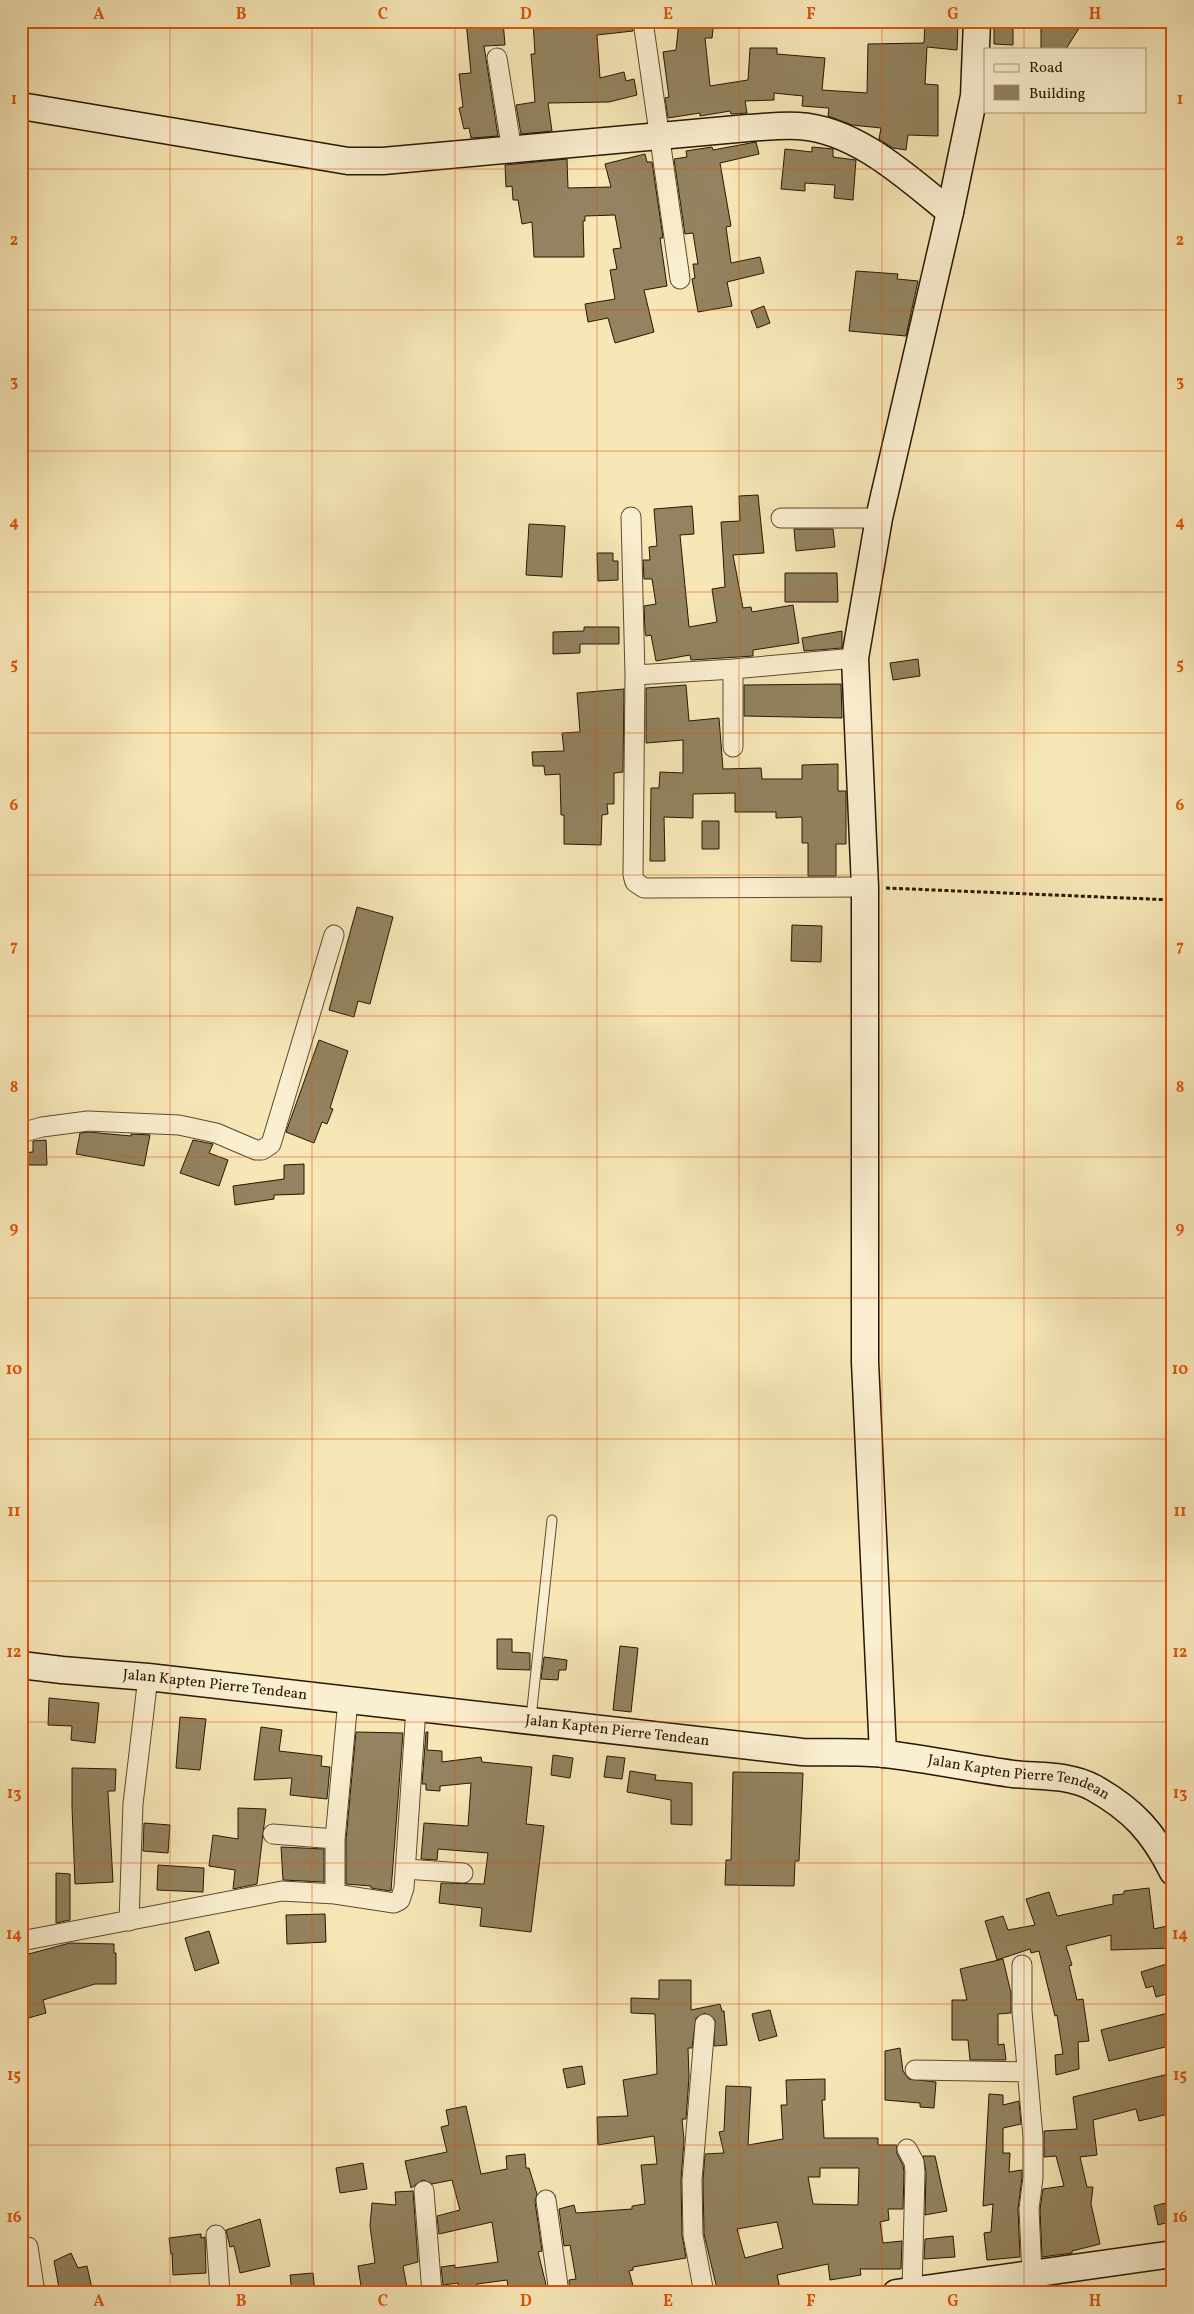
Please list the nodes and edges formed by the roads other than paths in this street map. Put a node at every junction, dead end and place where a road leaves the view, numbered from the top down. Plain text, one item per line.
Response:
1 (644, 21) edge
2 (977, 21) edge
3 (497, 58) dead end
4 (21, 106) edge
5 (659, 138) junction
6 (512, 151) junction
7 (950, 212) junction
8 (680, 279) dead end
9 (630, 517) dead end
10 (781, 518) dead end
11 (879, 518) junction
12 (855, 658) junction
13 (733, 669) junction
14 (635, 675) junction
15 (734, 747) dead end
16 (865, 887) junction
17 (334, 935) dead end
18 (21, 1133) edge
19 (552, 1520) dead end
20 (21, 1665) edge
21 (148, 1677) junction
22 (348, 1700) junction
23 (416, 1708) junction
24 (530, 1721) junction
25 (883, 1754) junction
26 (273, 1834) dead end
27 (335, 1839) junction
28 (405, 1869) junction
29 (1173, 1872) edge
30 (463, 1873) dead end
31 (334, 1894) junction
32 (129, 1921) junction
33 (21, 1942) edge
34 (1022, 1965) dead end
35 (705, 2024) dead end
36 (915, 2070) dead end
37 (1026, 2072) junction
38 (907, 2149) dead end
39 (424, 2191) dead end
40 (546, 2200) dead end
41 (216, 2235) dead end
42 (28, 2248) dead end
43 (1173, 2254) edge
44 (1032, 2274) junction
45 (904, 2292) edge
46 (36, 2293) edge
47 (220, 2293) edge
48 (432, 2293) edge
49 (559, 2293) edge
50 (704, 2293) edge

1 - 5 street
2 - 7 street
3 - 6 street
4 - 6 street
5 - 6 street
5 - 7 street
5 - 8 street
7 - 11 street
9 - 14 street
10 - 11 street
11 - 12 street
12 - 13 street
12 - 16 street
13 - 14 street
13 - 15 street
14 - 16 street
16 - 25 street
17 - 18 street
19 - 24 lane
20 - 21 street, Jalan Kapten Pierre Tendean
21 - 22 street, Jalan Kapten Pierre Tendean
21 - 32 street
22 - 23 street, Jalan Kapten Pierre Tendean
22 - 27 street
23 - 24 street, Jalan Kapten Pierre Tendean
23 - 28 street
24 - 25 street, Jalan Kapten Pierre Tendean
25 - 29 street, Jalan Kapten Pierre Tendean
26 - 27 street
27 - 31 street
28 - 30 street
28 - 31 street
31 - 32 street
32 - 33 street
34 - 37 street
35 - 50 street
36 - 37 street
37 - 44 street
38 - 45 street
39 - 48 street
40 - 49 street
41 - 47 street
42 - 46 street
43 - 44 street
44 - 45 street

